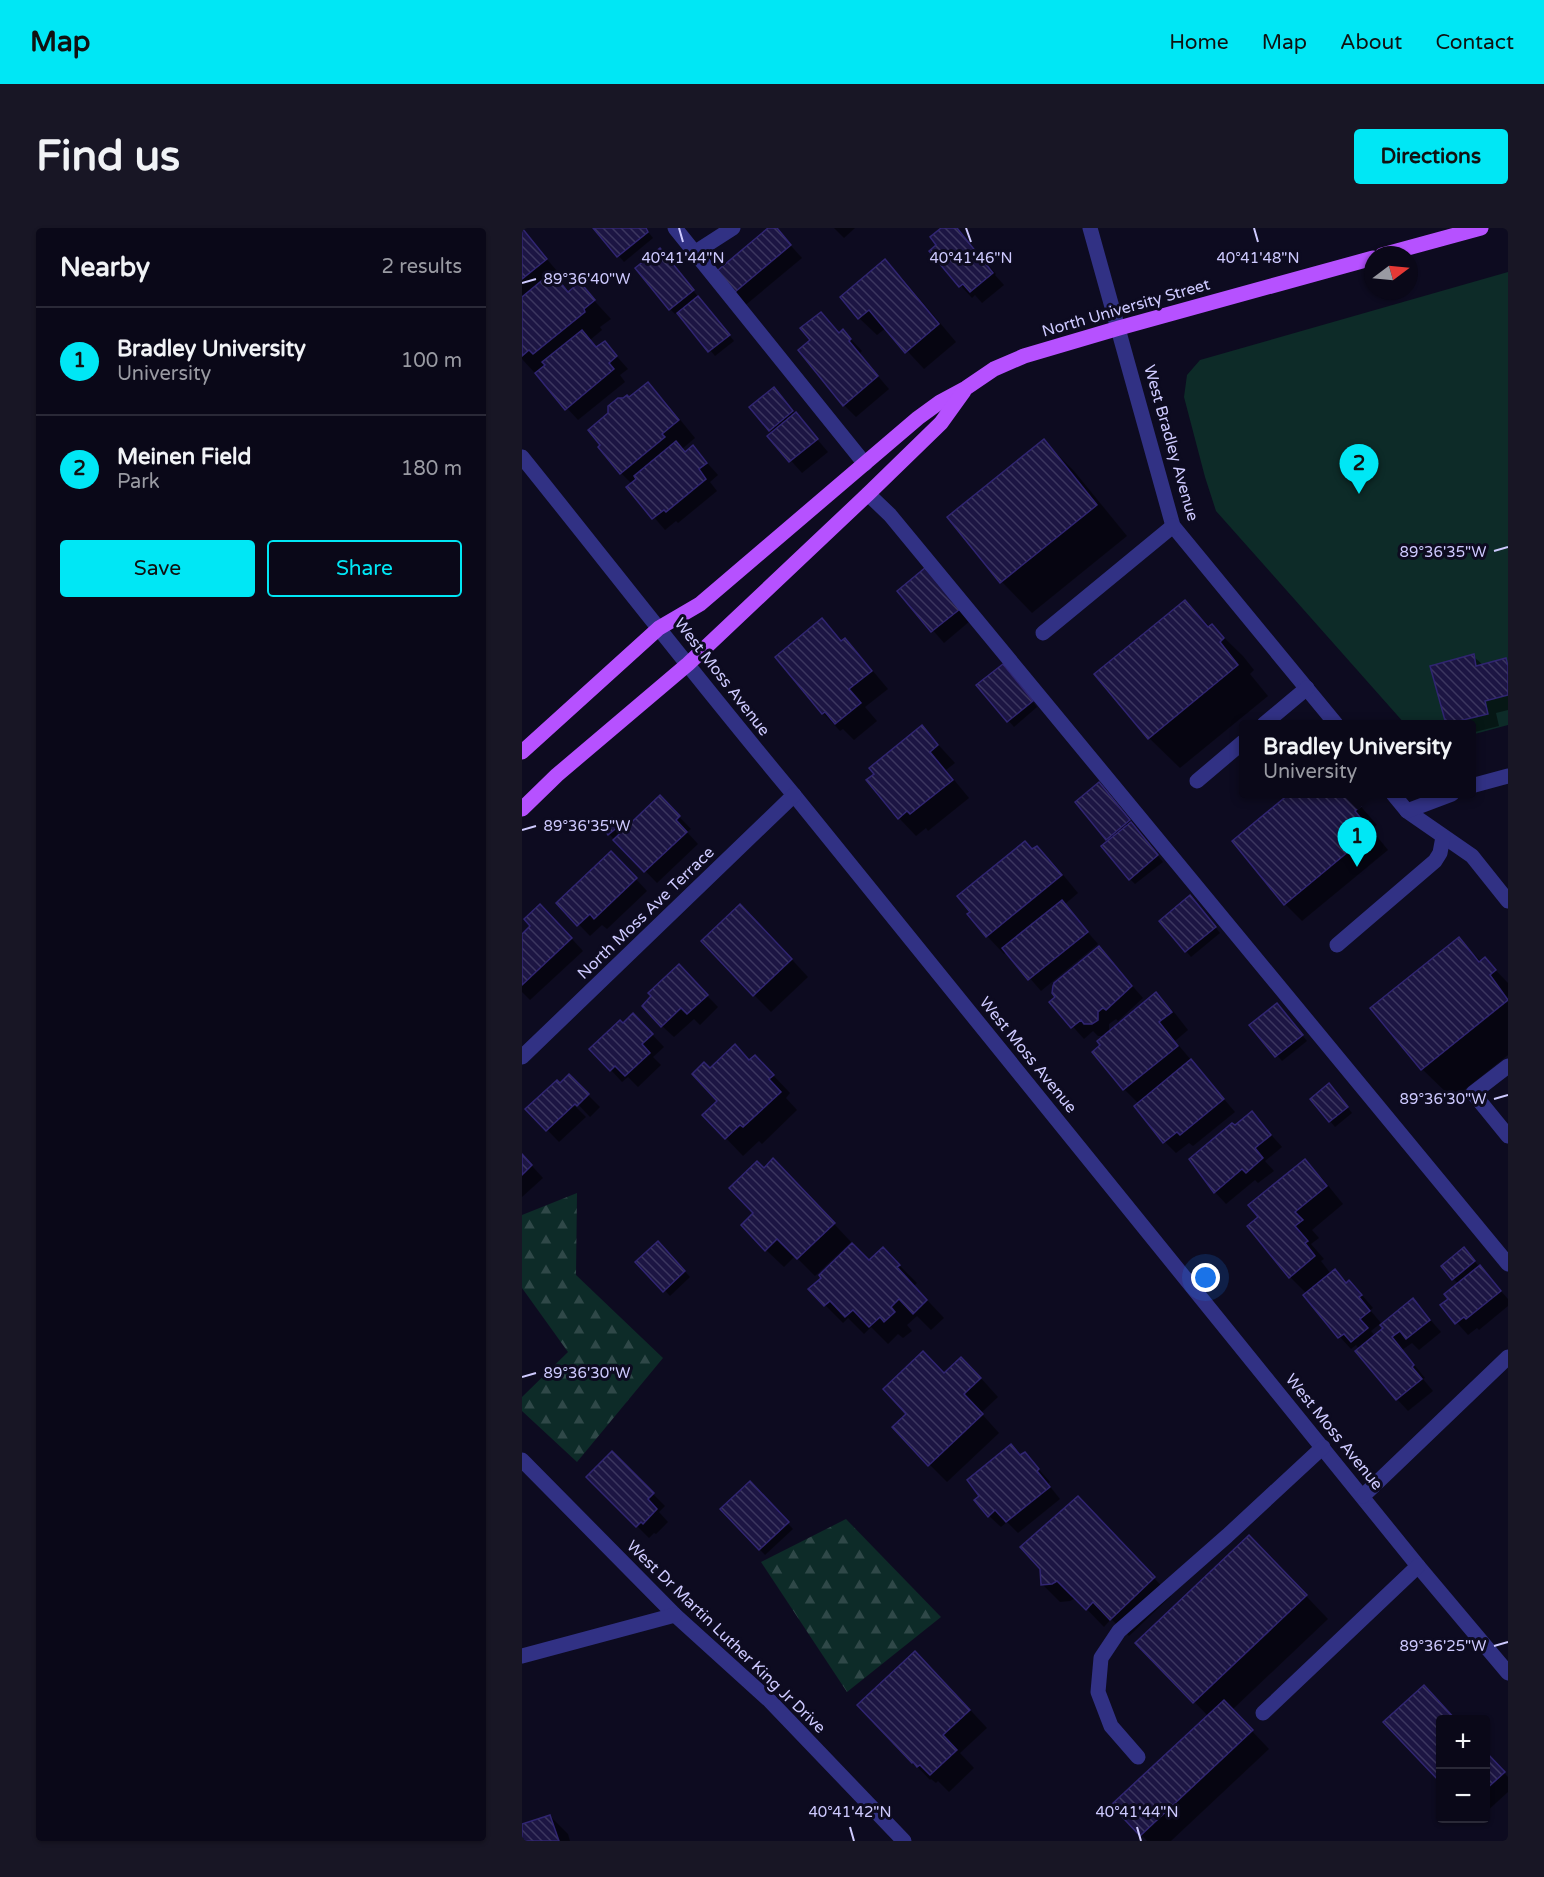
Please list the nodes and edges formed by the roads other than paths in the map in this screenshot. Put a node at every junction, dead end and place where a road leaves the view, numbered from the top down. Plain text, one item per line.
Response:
1 (675, 228) edge
2 (733, 228) edge
3 (1090, 228) edge
4 (1480, 228) edge
5 (1415, 246) edge
6 (694, 253) junction
7 (1364, 260) edge
8 (1119, 328) junction
9 (966, 388) junction
10 (522, 457) edge
11 (865, 464) junction
12 (868, 494) junction
13 (1173, 526) junction
14 (660, 628) junction
15 (1042, 633) dead end
16 (688, 664) junction
17 (1307, 688) junction
18 (1269, 720) edge
19 (1333, 720) edge
20 (1239, 745) edge
21 (522, 752) edge
22 (1508, 776) edge
23 (1197, 780) dead end
24 (1476, 785) edge
25 (794, 795) junction
26 (1396, 798) edge
27 (1441, 798) edge
28 (522, 809) edge
29 (1407, 811) junction
30 (1443, 837) junction
31 (1508, 901) edge
32 (1338, 945) dead end
33 (522, 1057) edge
34 (1508, 1066) edge
35 (1508, 1136) edge
36 (1508, 1264) edge
37 (1508, 1357) edge
38 (1323, 1447) junction
39 (522, 1460) edge
40 (1363, 1496) junction
41 (1418, 1566) junction
42 (675, 1615) junction
43 (522, 1656) edge
44 (1508, 1673) edge
45 (1263, 1713) dead end
46 (1138, 1757) dead end
47 (904, 1841) edge

1 - 6 street
2 - 6 street
3 - 8 street, West Bradley Avenue
4 - 5 main road
6 - 11 street
7 - 8 main road, North University Street
8 - 9 main road, North University Street
8 - 13 street, West Bradley Avenue
9 - 11 main road, North University Street
9 - 12 main road, North University Street
10 - 14 street, West Moss Avenue
11 - 14 main road, North University Street
12 - 16 main road, North University Street
12 - 36 street
13 - 15 street
13 - 17 street, West Bradley Avenue
14 - 16 street, West Moss Avenue
14 - 21 main road, North University Street
16 - 25 street, West Moss Avenue
16 - 28 main road, North University Street
17 - 18 street
17 - 19 street, West Bradley Avenue
20 - 23 street
22 - 24 street
25 - 33 street, North Moss Ave Terrace
25 - 38 street, West Moss Avenue
26 - 29 street
27 - 29 street
29 - 30 street
30 - 31 street
30 - 32 street
34 - 35 street
37 - 40 street
38 - 40 street, West Moss Avenue
38 - 46 street
39 - 42 street, West Dr Martin Luther King Jr Drive
40 - 41 street, West Moss Avenue
41 - 44 street, West Moss Avenue
41 - 45 street
42 - 43 street
42 - 47 street, West Dr Martin Luther King Jr Drive

